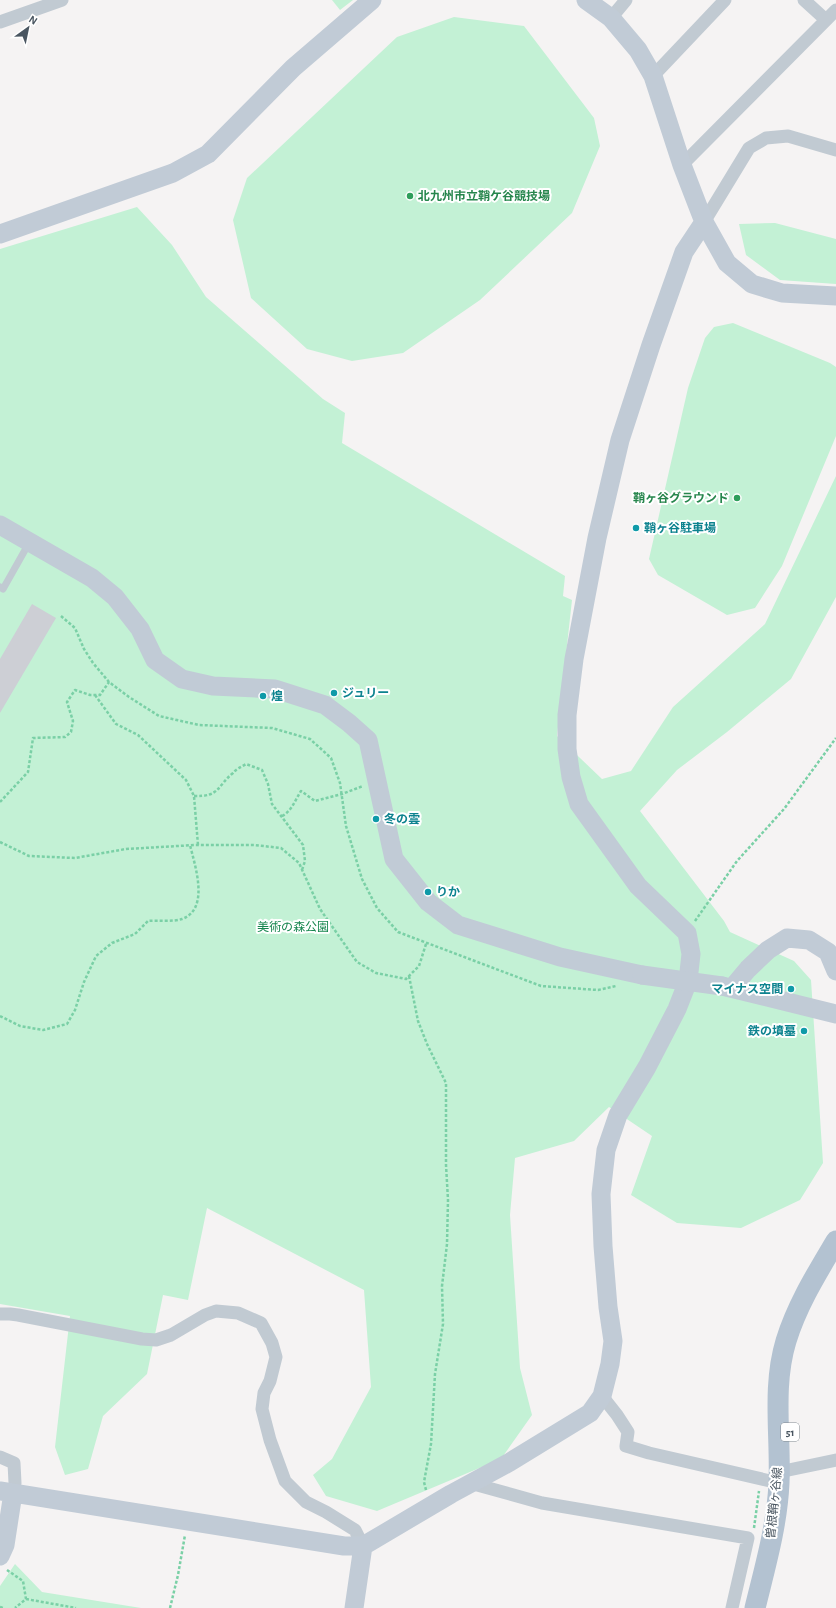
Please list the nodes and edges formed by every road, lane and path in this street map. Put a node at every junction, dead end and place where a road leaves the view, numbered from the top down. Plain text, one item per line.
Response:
1 (62, 0) edge
2 (372, 0) edge
3 (586, 0) edge
4 (626, 0) edge
5 (725, 0) edge
6 (804, 0) edge
7 (836, 10) edge
8 (611, 18) junction
9 (826, 20) junction
10 (0, 22) edge
11 (653, 76) junction
12 (836, 150) edge
13 (682, 165) junction
14 (704, 222) junction
15 (0, 234) edge
16 (836, 296) edge
17 (0, 525) edge
18 (29, 543) junction
19 (1, 590) edge
20 (62, 616) dead end
21 (109, 682) junction
22 (96, 695) junction
23 (836, 738) edge
24 (377, 781) junction
25 (342, 794) junction
26 (194, 796) junction
27 (0, 802) edge
28 (282, 816) junction
29 (0, 842) edge
30 (190, 845) junction
31 (198, 845) junction
32 (302, 871) junction
33 (687, 933) junction
34 (426, 944) junction
35 (836, 971) edge
36 (635, 974) junction
37 (409, 976) junction
38 (727, 987) junction
39 (836, 1014) edge
40 (0, 1016) edge
41 (836, 1241) edge
42 (836, 1263) edge
43 (0, 1314) edge
44 (602, 1396) junction
45 (0, 1457) edge
46 (836, 1460) edge
47 (777, 1476) junction
48 (470, 1483) junction
49 (7, 1492) edge
50 (430, 1506) junction
51 (185, 1533) dead end
52 (751, 1534) junction
53 (363, 1546) junction
54 (3, 1563) edge
55 (26, 1598) junction
56 (15, 1608) edge
57 (76, 1608) edge
58 (170, 1608) edge
59 (354, 1608) edge
60 (732, 1608) edge
61 (755, 1608) edge
62 (765, 1608) edge

1 - 10 street
2 - 15 street
3 - 8 street
4 - 8 street
5 - 11 street
6 - 9 street
7 - 9 street
8 - 11 street
9 - 13 street
11 - 13 street
12 - 14 street
13 - 14 street
14 - 16 street
14 - 33 street
17 - 18 street
18 - 19 lane
18 - 24 street
20 - 21 path
21 - 22 path
21 - 25 path
22 - 26 path
22 - 27 path
23 - 33 path
24 - 25 path
24 - 36 street
25 - 28 path
25 - 34 path
26 - 28 path
26 - 31 path
28 - 32 path
29 - 30 path
30 - 31 path
30 - 40 path
31 - 32 path
32 - 37 path
33 - 44 street
34 - 36 path
34 - 37 path
35 - 38 street
36 - 38 street, bridge
37 - 50 path
38 - 39 street
41 - 47 main road, 曽根鞘ヶ谷線 / 51
42 - 47 main road, 曽根鞘ヶ谷線 / 51
43 - 53 street
44 - 47 street
44 - 48 street
45 - 49 street
46 - 47 street
47 - 52 path
47 - 61 main road, 曽根鞘ヶ谷線 / 51
47 - 62 main road, 曽根鞘ヶ谷線 / 51
48 - 50 street
48 - 52 street
49 - 53 street
49 - 54 street
50 - 53 street
51 - 58 path
52 - 60 street
53 - 59 street
54 - 55 path
55 - 56 path
55 - 57 path

